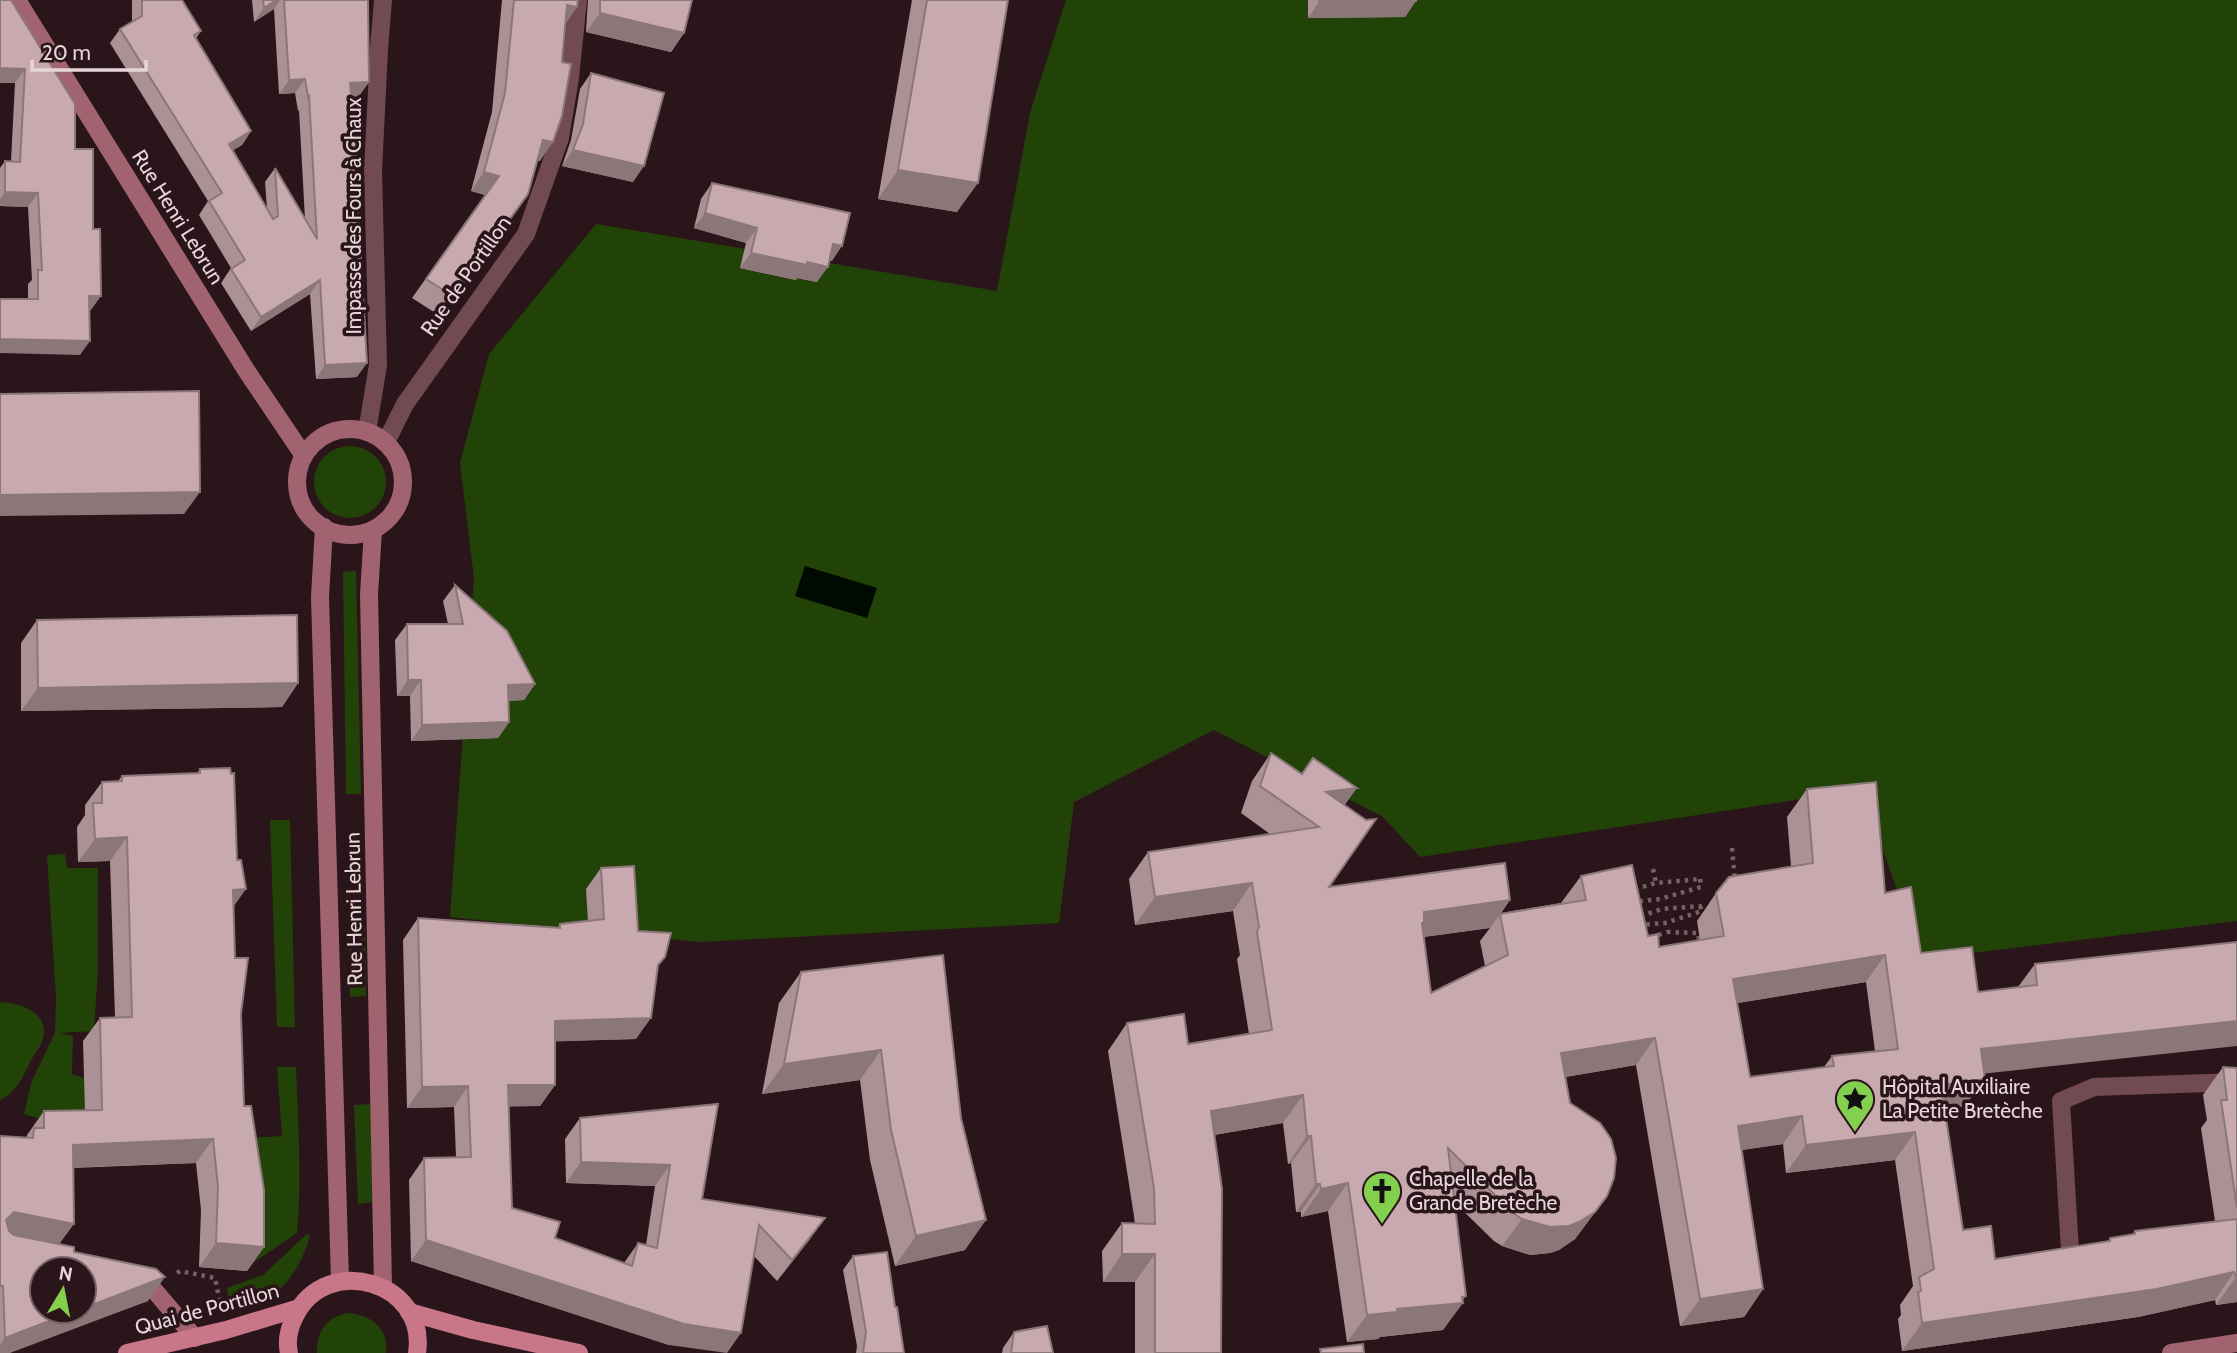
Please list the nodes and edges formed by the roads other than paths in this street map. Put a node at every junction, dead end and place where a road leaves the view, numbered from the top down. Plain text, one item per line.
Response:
1 (17, 0) edge
2 (383, 0) edge
3 (578, 0) edge
4 (367, 432) junction
5 (386, 442) junction
6 (304, 456) junction
7 (324, 527) junction
8 (373, 530) junction
9 (2237, 1082) edge
10 (2070, 1250) edge
11 (121, 1272) edge
12 (340, 1281) junction
13 (383, 1287) junction
14 (299, 1308) junction
15 (409, 1312) junction
16 (195, 1338) junction
17 (2237, 1343) edge
18 (127, 1353) edge
19 (289, 1353) edge
20 (417, 1353) edge
21 (579, 1353) edge
22 (2171, 1353) edge

1 - 6 street, Rue Henri Lebrun
2 - 4 street, Impasse des Fours à Chaux
3 - 5 street, Rue de Portillon
4 - 5 street
4 - 6 street
5 - 8 street
6 - 7 street
7 - 8 street
7 - 12 street, Rue Henri Lebrun
8 - 13 street, Rue Henri Lebrun
9 - 10 street
11 - 16 street
12 - 13 main road
12 - 14 main road
13 - 15 main road
14 - 16 main road, Quai de Portillon
14 - 19 main road
15 - 20 main road
15 - 21 main road
16 - 18 main road, Quai de Portillon
17 - 22 street

